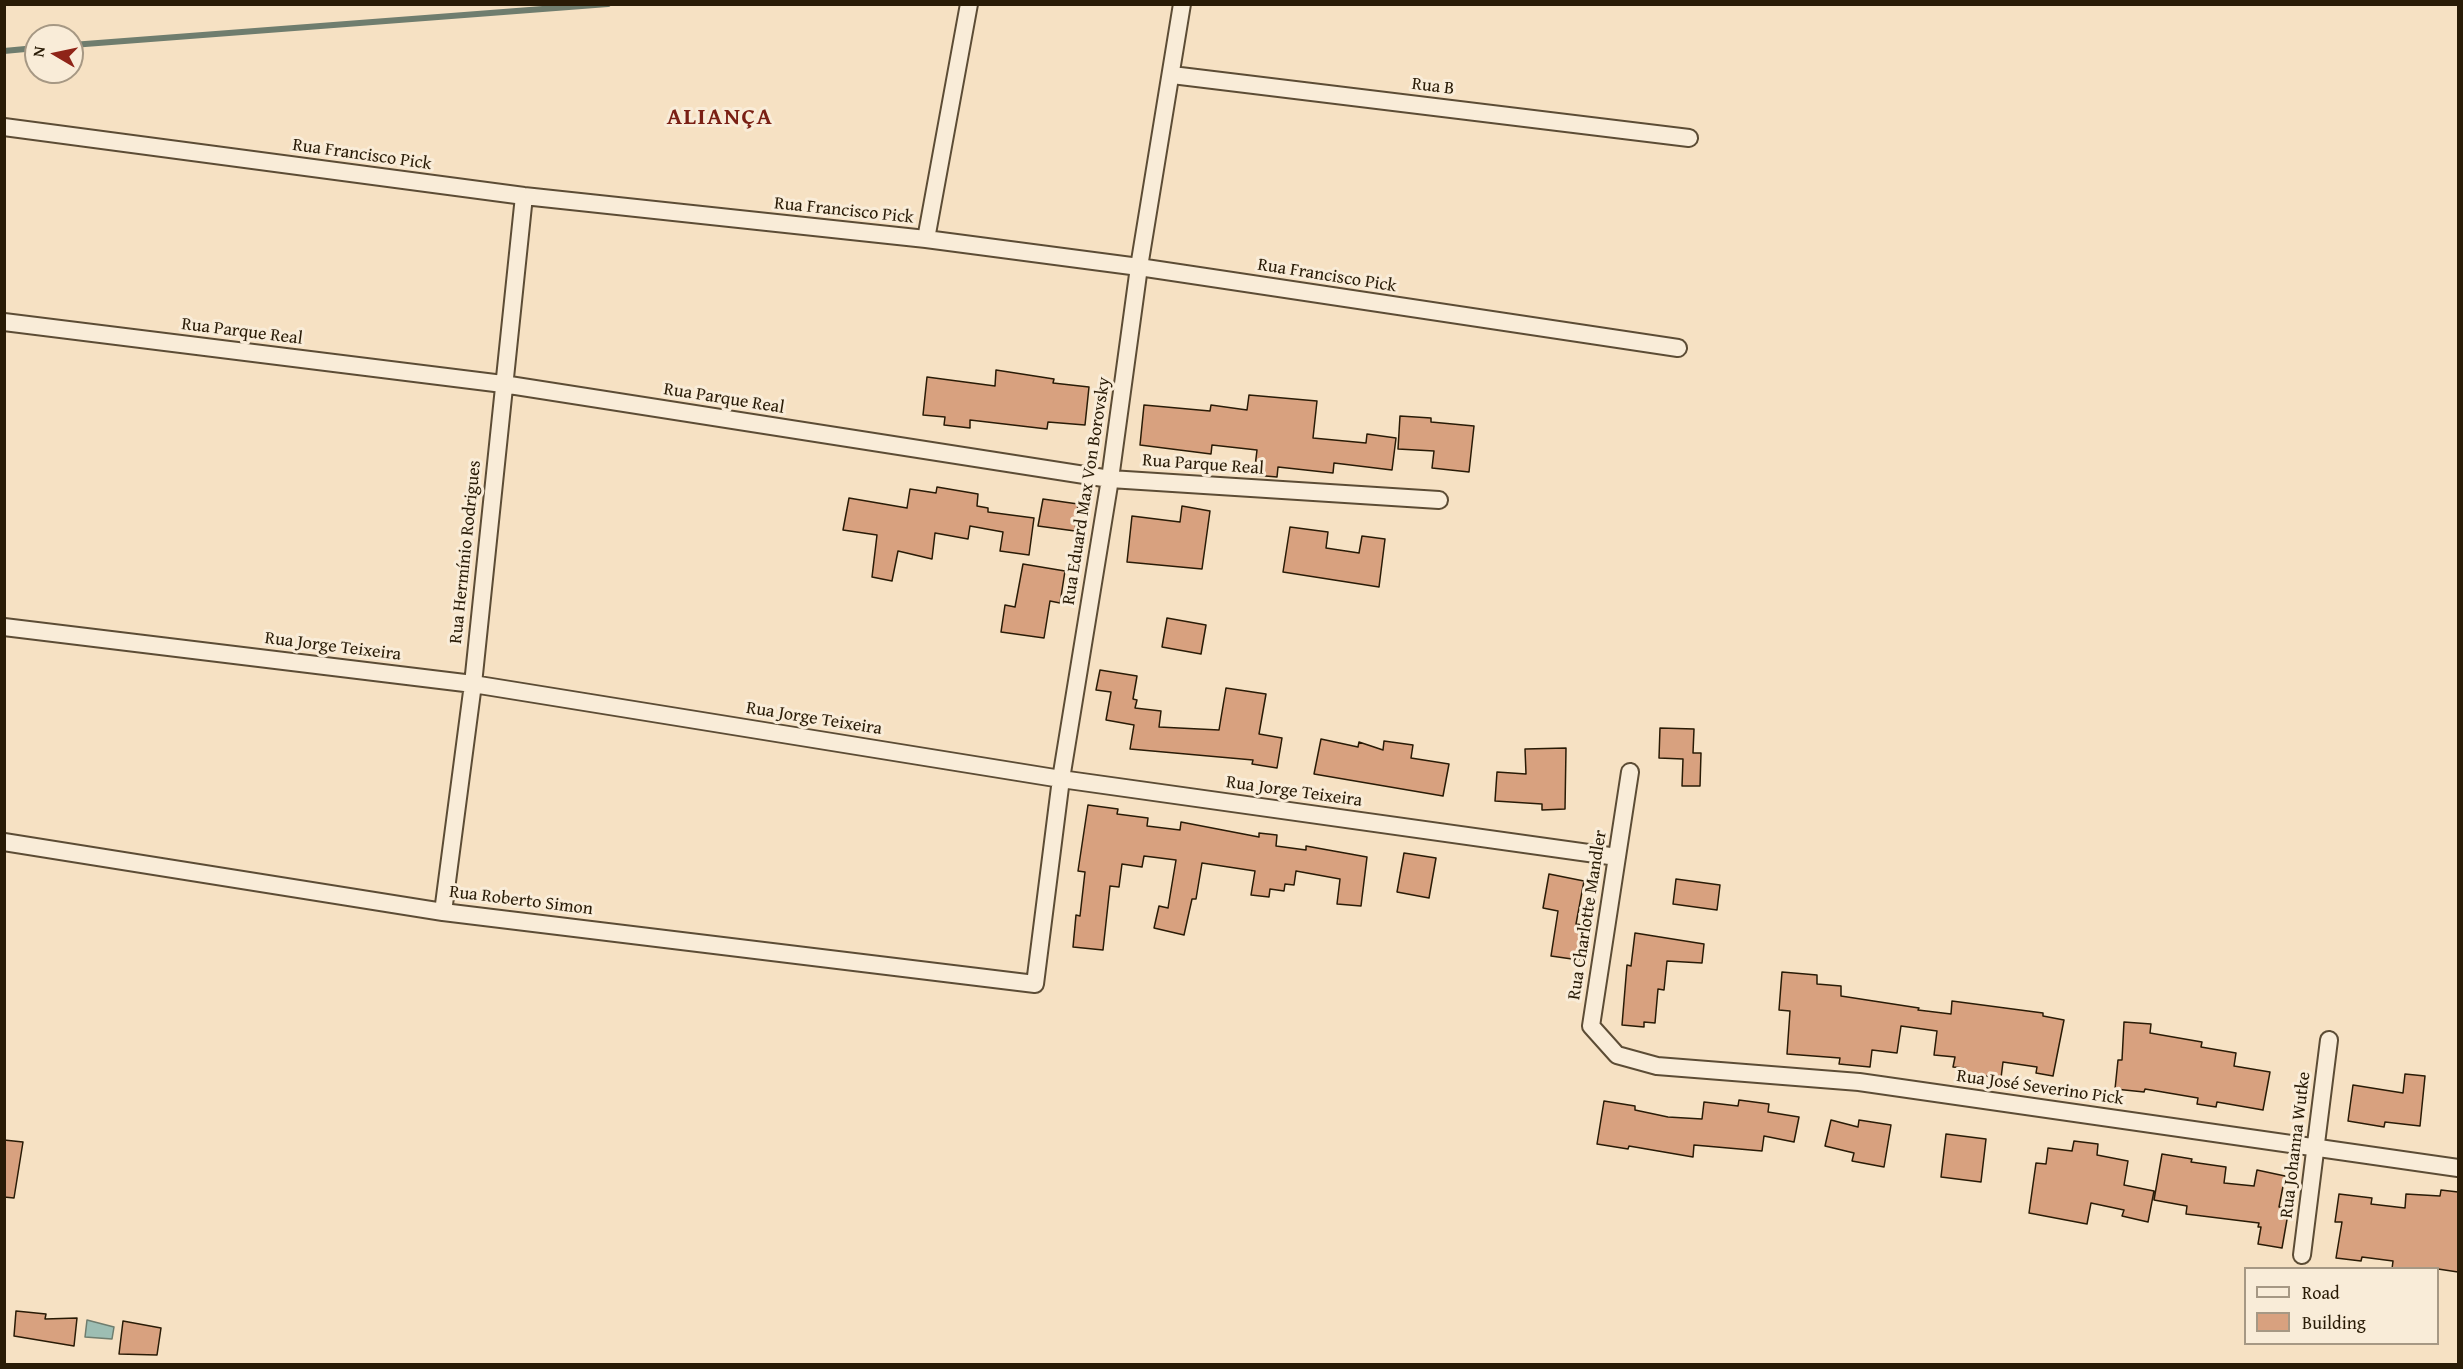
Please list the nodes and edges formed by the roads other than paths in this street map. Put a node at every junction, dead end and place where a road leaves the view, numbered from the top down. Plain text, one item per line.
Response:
1 (969, 4) edge
2 (1182, 4) edge
3 (1172, 75) junction
4 (4, 127) edge
5 (1689, 138) dead end
6 (524, 196) junction
7 (926, 239) junction
8 (1139, 267) junction
9 (4, 322) edge
10 (1678, 348) dead end
11 (503, 384) junction
12 (1110, 479) junction
13 (1439, 500) dead end
14 (4, 627) edge
15 (473, 684) junction
16 (1630, 772) dead end
17 (1061, 779) junction
18 (4, 842) edge
19 (1617, 857) junction
20 (443, 912) junction
21 (1035, 984) joint
22 (2329, 1040) dead end
23 (1617, 1054) joint
24 (2315, 1147) junction
25 (2458, 1168) edge
26 (2302, 1256) dead end

1 - 7 street
2 - 3 street, Rua Eduard Max Von Borovsky
3 - 5 street, Rua B
3 - 8 street, Rua Eduard Max Von Borovsky
4 - 6 street, Rua Francisco Pick
6 - 7 street, Rua Francisco Pick
6 - 11 street, Rua Hermínio Rodrigues
7 - 8 street, Rua Francisco Pick
8 - 10 street, Rua Francisco Pick
8 - 12 street, Rua Eduard Max Von Borovsky
9 - 11 street, Rua Parque Real
11 - 12 street, Rua Parque Real
11 - 15 street, Rua Hermínio Rodrigues
12 - 13 street, Rua Parque Real
12 - 17 street, Rua Eduard Max Von Borovsky
14 - 15 street, Rua Jorge Teixeira
15 - 17 street, Rua Jorge Teixeira
15 - 20 street, Rua Hermínio Rodrigues
16 - 19 street, Rua Charlotte Mandler
17 - 19 street, Rua Jorge Teixeira
17 - 21 street, Rua Eduard Max Von Borovsky
18 - 20 street, Rua Roberto Simon
19 - 23 street, Rua Charlotte Mandler
20 - 21 street, Rua Roberto Simon
22 - 24 street, Rua Johanna Wutke
23 - 24 street, Rua José Severino Pick
24 - 25 street, Rua José Severino Pick
24 - 26 street, Rua Johanna Wutke

